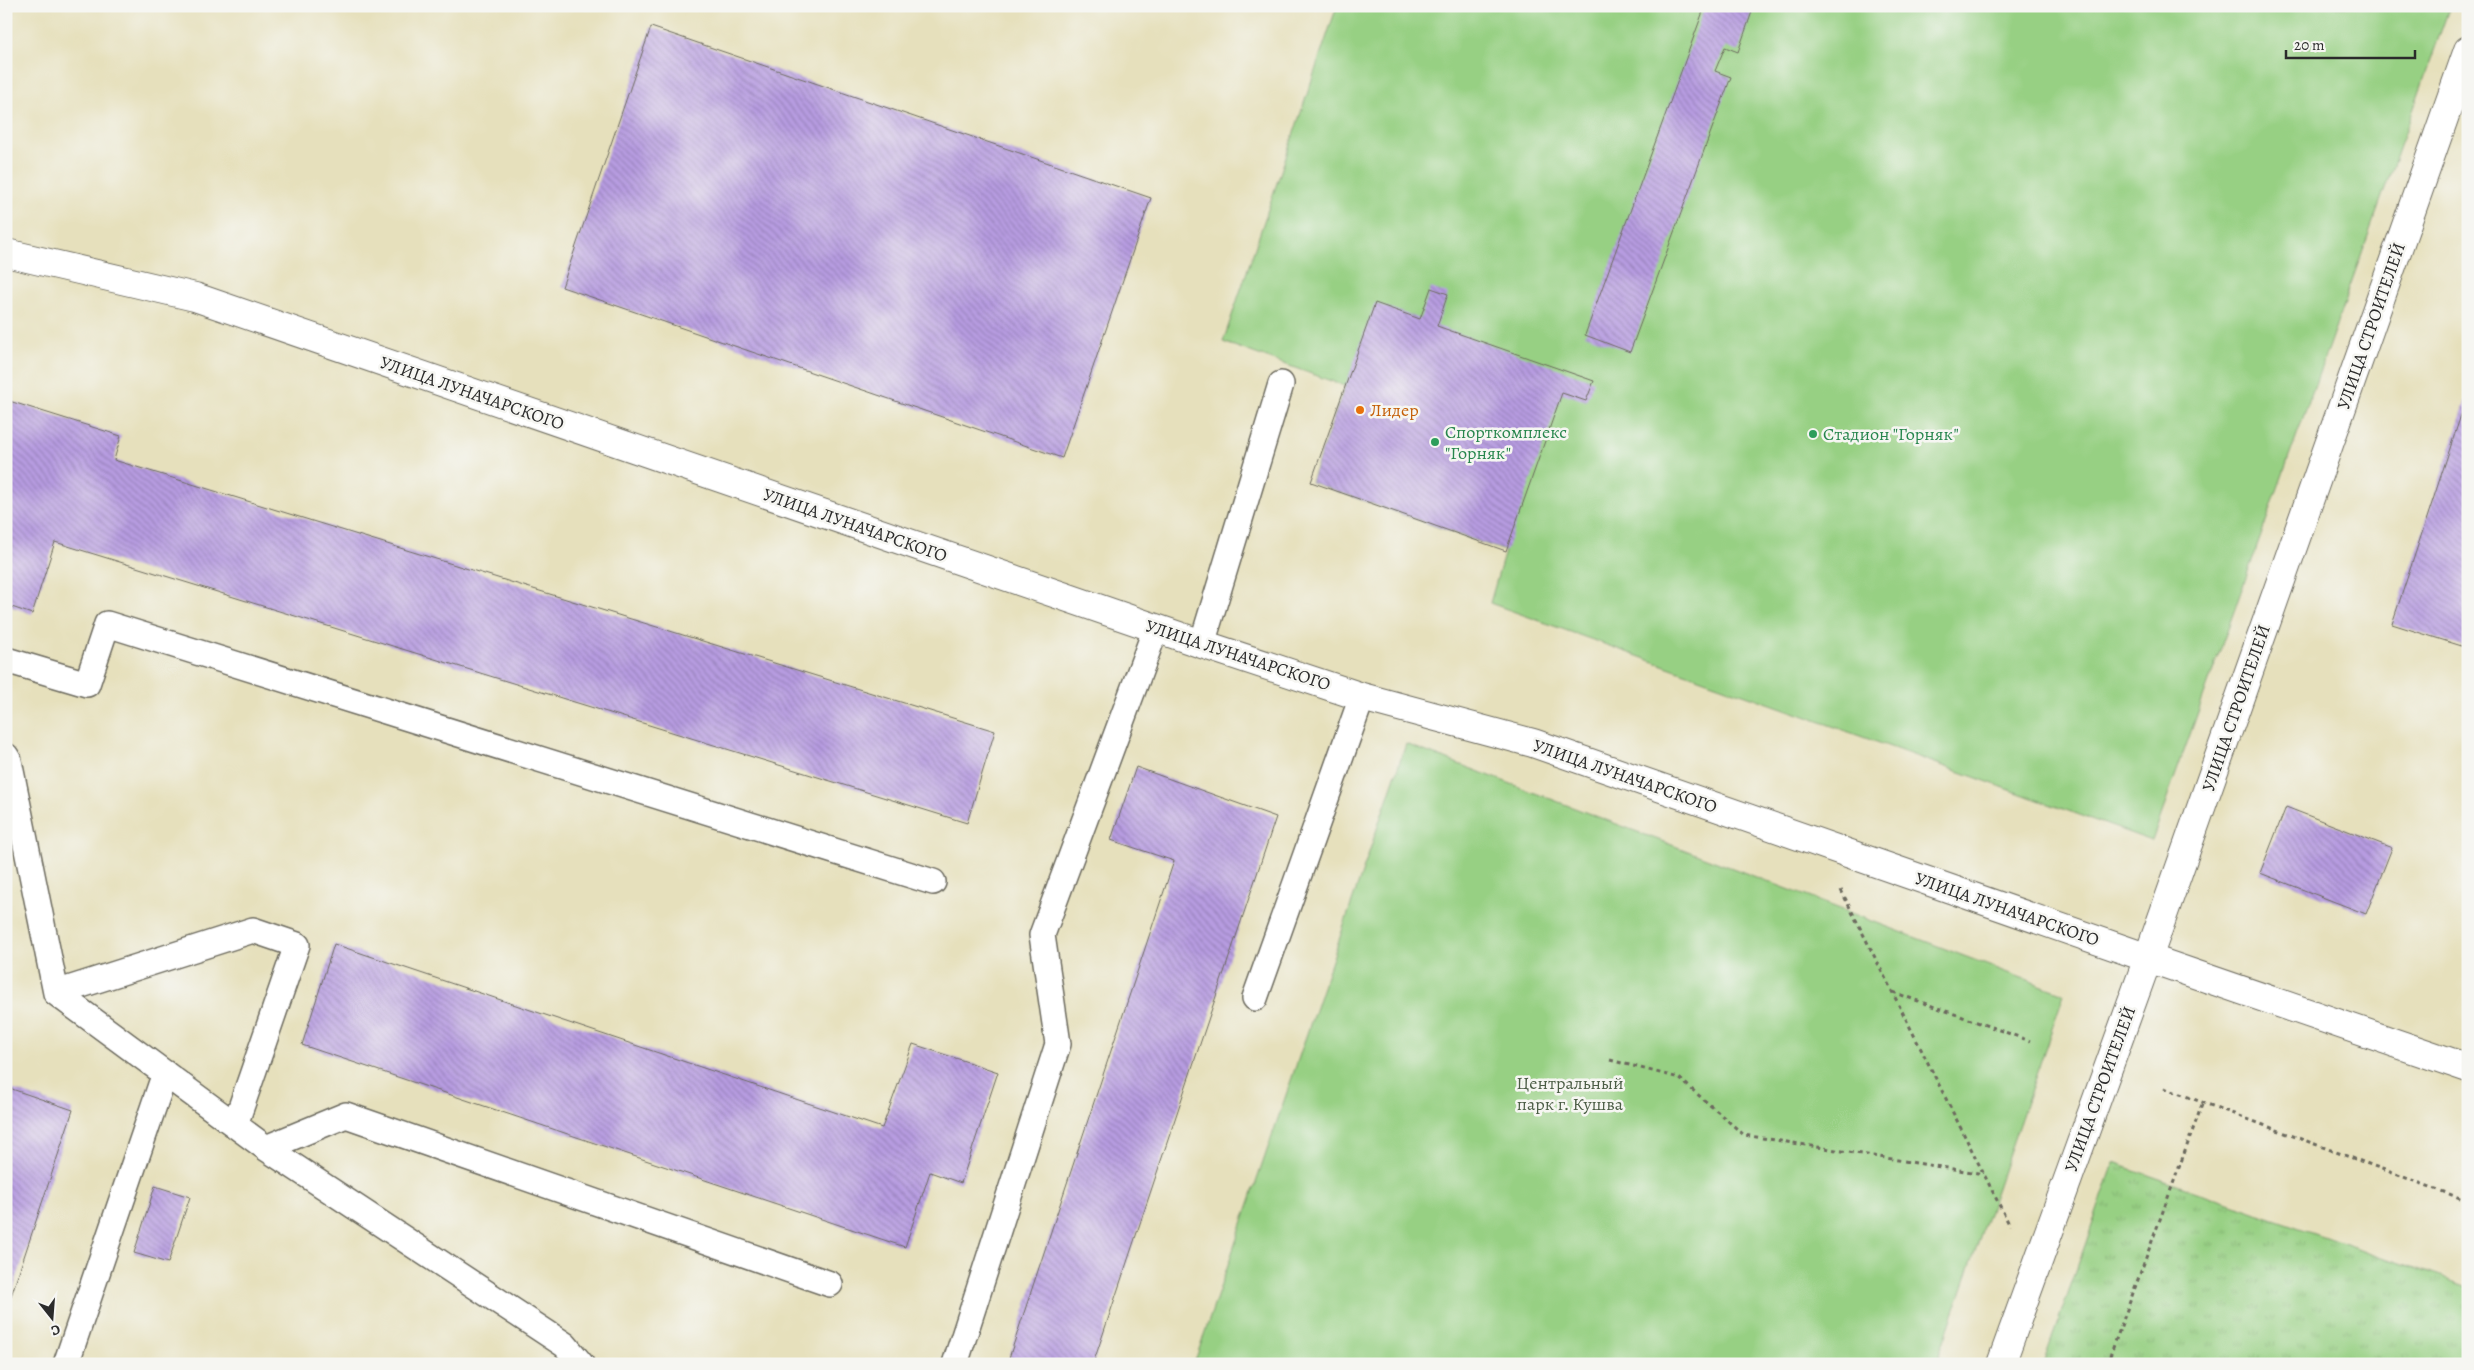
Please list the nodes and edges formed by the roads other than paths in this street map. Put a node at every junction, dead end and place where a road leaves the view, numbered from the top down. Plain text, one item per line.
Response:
1 (2468, 50) edge
2 (6, 253) edge
3 (1281, 384) dead end
4 (1156, 628) junction
5 (1202, 644) junction
6 (6, 660) edge
7 (1362, 697) junction
8 (6, 756) edge
9 (933, 882) dead end
10 (2148, 958) junction
11 (56, 993) junction
12 (1255, 998) dead end
13 (2468, 1068) edge
14 (165, 1073) junction
15 (235, 1125) junction
16 (266, 1148) junction
17 (830, 1284) dead end
18 (66, 1364) edge
19 (581, 1364) edge
20 (955, 1364) edge
21 (2001, 1364) edge

1 - 10 main road, УЛИЦА СТРОИТЕЛЕЙ
2 - 4 main road, УЛИЦА ЛУНАЧАРСКОГО
3 - 5 lane
4 - 5 main road, УЛИЦА ЛУНАЧАРСКОГО
4 - 20 lane
5 - 7 main road, УЛИЦА ЛУНАЧАРСКОГО
6 - 9 lane
7 - 10 main road, УЛИЦА ЛУНАЧАРСКОГО
7 - 12 lane
8 - 11 lane
10 - 13 main road, УЛИЦА ЛУНАЧАРСКОГО
10 - 21 main road, УЛИЦА СТРОИТЕЛЕЙ
11 - 14 lane
11 - 15 lane
14 - 15 lane
14 - 18 lane
15 - 16 lane
16 - 17 lane
16 - 19 lane

